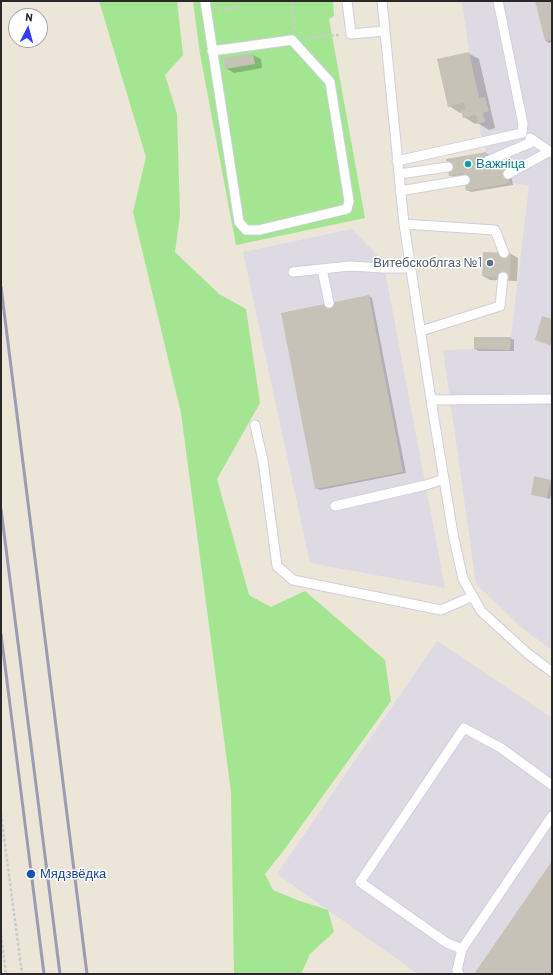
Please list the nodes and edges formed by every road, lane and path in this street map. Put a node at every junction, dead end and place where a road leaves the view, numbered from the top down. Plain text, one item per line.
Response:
1 (205, 1) edge
2 (238, 1) edge
3 (292, 1) edge
4 (347, 1) edge
5 (382, 1) edge
6 (498, 1) edge
7 (218, 6) dead end
8 (385, 31) junction
9 (351, 34) junction
10 (294, 40) junction
11 (212, 51) junction
12 (522, 133) junction
13 (534, 141) junction
14 (551, 152) edge
15 (397, 161) junction
16 (488, 161) dead end
17 (448, 167) dead end
18 (399, 174) junction
19 (508, 174) dead end
20 (465, 180) dead end
21 (400, 191) junction
22 (404, 224) junction
23 (504, 252) dead end
24 (411, 268) junction
25 (322, 269) junction
26 (293, 272) dead end
27 (503, 277) dead end
28 (329, 303) dead end
29 (421, 331) junction
30 (552, 399) edge
31 (431, 400) junction
32 (255, 425) dead end
33 (444, 479) junction
34 (335, 506) dead end
35 (473, 596) junction
36 (552, 672) edge
37 (552, 785) edge
38 (1, 814) edge
39 (552, 816) edge
40 (1, 935) edge
41 (462, 949) junction
42 (6, 974) edge
43 (22, 974) edge
44 (459, 974) edge

1 - 11 lane
2 - 7 path
3 - 10 path
4 - 9 lane
5 - 8 lane
6 - 12 lane
8 - 9 lane
8 - 15 lane
9 - 10 path
10 - 11 lane
10 - 11 lane
12 - 13 lane
12 - 15 lane
13 - 14 lane
13 - 16 lane
14 - 19 lane
15 - 18 lane
17 - 18 lane
18 - 21 lane
20 - 21 lane
21 - 22 lane
22 - 23 lane
22 - 24 lane
24 - 25 lane
24 - 29 lane
25 - 26 lane
25 - 28 lane
27 - 29 lane
29 - 31 lane
30 - 31 lane
31 - 33 lane
32 - 35 lane
33 - 34 lane
33 - 35 lane
35 - 36 lane
37 - 41 lane
38 - 43 path
39 - 41 lane
40 - 42 path
41 - 44 lane

